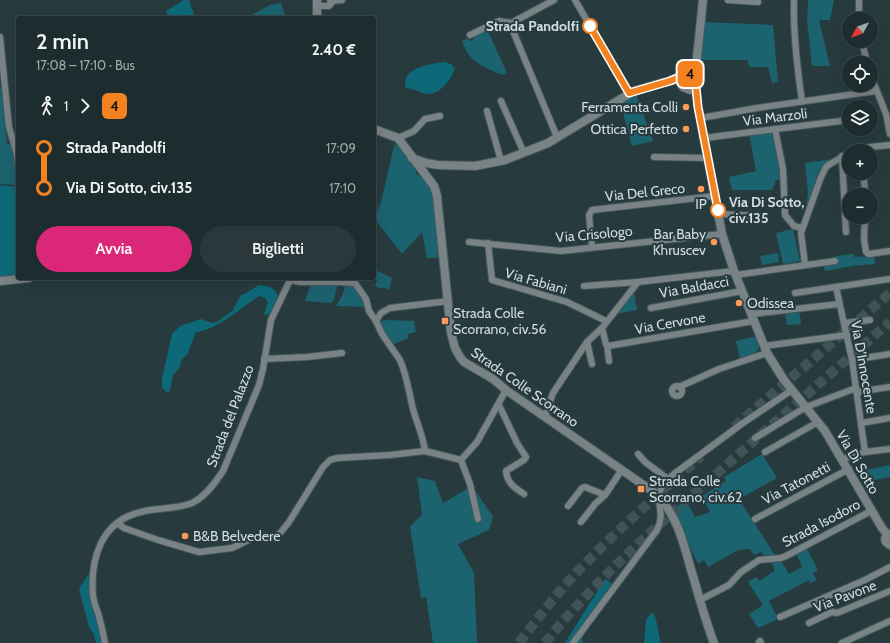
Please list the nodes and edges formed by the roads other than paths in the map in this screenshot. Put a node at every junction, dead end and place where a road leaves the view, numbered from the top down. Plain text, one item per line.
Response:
1 (330, 0) edge
2 (342, 0) edge
3 (554, 0) edge
4 (575, 0) edge
5 (703, 0) edge
6 (728, 0) edge
7 (794, 0) edge
8 (859, 0) edge
9 (758, 2) dead end
10 (317, 3) edge
11 (859, 12) edge
12 (317, 16) edge
13 (512, 22) junction
14 (470, 35) dead end
15 (0, 37) edge
16 (697, 58) junction
17 (685, 75) junction
18 (695, 77) junction
19 (670, 81) junction
20 (695, 86) junction
21 (684, 87) junction
22 (869, 92) edge
23 (876, 92) edge
24 (629, 93) junction
25 (501, 101) dead end
26 (802, 101) junction
27 (698, 107) junction
28 (487, 111) dead end
29 (440, 116) dead end
30 (701, 118) junction
31 (842, 121) edge
32 (775, 129) junction
33 (376, 130) edge
34 (890, 134) edge
35 (557, 137) junction
36 (398, 138) junction
37 (704, 138) junction
38 (890, 146) edge
39 (878, 147) edge
40 (16, 152) edge
41 (524, 153) junction
42 (842, 156) edge
43 (654, 157) dead end
44 (412, 158) junction
45 (708, 158) junction
46 (501, 161) junction
47 (843, 180) edge
48 (715, 196) junction
49 (718, 214) junction
50 (762, 216) dead end
51 (865, 224) edge
52 (802, 228) junction
53 (846, 232) dead end
54 (722, 234) junction
55 (469, 242) dead end
56 (488, 243) junction
57 (592, 247) junction
58 (890, 251) edge
59 (835, 261) dead end
60 (805, 265) junction
61 (735, 273) junction
62 (16, 279) edge
63 (890, 279) edge
64 (291, 280) edge
65 (294, 280) edge
66 (321, 280) edge
67 (0, 281) edge
68 (638, 282) junction
69 (584, 286) dead end
70 (836, 287) junction
71 (742, 291) junction
72 (795, 293) dead end
73 (449, 301) junction
74 (839, 304) junction
75 (651, 308) dead end
76 (753, 318) junction
77 (870, 320) dead end
78 (376, 321) junction
79 (606, 321) junction
80 (844, 323) junction
81 (602, 328) junction
82 (847, 335) junction
83 (587, 342) junction
84 (607, 345) junction
85 (766, 349) junction
86 (342, 353) dead end
87 (890, 354) edge
88 (264, 359) junction
89 (852, 360) junction
90 (609, 361) dead end
91 (592, 364) dead end
92 (679, 387) dead end
93 (890, 387) edge
94 (506, 390) junction
95 (792, 390) junction
96 (857, 390) junction
97 (499, 405) junction
98 (806, 407) junction
99 (545, 417) junction
100 (890, 418) edge
101 (818, 422) junction
102 (861, 423) junction
103 (755, 438) dead end
104 (890, 449) edge
105 (425, 451) junction
106 (765, 452) dead end
107 (865, 452) junction
108 (638, 454) dead end
109 (843, 459) junction
110 (461, 460) junction
111 (849, 469) junction
112 (621, 471) junction
113 (668, 479) junction
114 (524, 494) dead end
115 (605, 495) junction
116 (658, 495) junction
117 (568, 506) dead end
118 (871, 511) junction
119 (755, 518) dead end
120 (478, 519) dead end
121 (581, 522) dead end
122 (117, 523) junction
123 (889, 534) edge
124 (890, 544) edge
125 (890, 567) edge
126 (890, 591) edge
127 (700, 600) junction
128 (780, 617) dead end
129 (890, 621) edge
130 (809, 623) dead end
131 (105, 643) edge
132 (573, 643) edge
133 (714, 643) edge
134 (842, 643) edge

1 - 2 street
1 - 10 street
3 - 13 street
4 - 24 street
5 - 16 street
6 - 9 street
7 - 26 street
8 - 11 street
10 - 12 street
13 - 14 street
13 - 35 street
15 - 40 street
16 - 17 street
16 - 18 street
17 - 18 street
17 - 19 street
17 - 21 street
18 - 20 street
19 - 21 street
19 - 24 street
20 - 21 street
20 - 27 street, Via Di Sotto
21 - 27 street, Via Di Sotto
22 - 26 street
23 - 34 street
24 - 35 street
25 - 41 street
26 - 30 street
27 - 30 street, Via Di Sotto
28 - 46 street
29 - 36 street
30 - 37 street, Via Di Sotto
31 - 32 street, Via Marzoli
32 - 37 street, Via Marzoli
32 - 52 street
33 - 36 street
35 - 41 street
36 - 44 street, Strada Colle Scorrano
37 - 45 street, Via Di Sotto
38 - 39 street
41 - 46 street
42 - 52 street
43 - 45 street
44 - 46 street
44 - 73 street, Strada Colle Scorrano
45 - 48 street, Via Di Sotto
47 - 53 street
48 - 49 street, Via Di Sotto
48 - 57 street, Via Del Greco
49 - 50 street
49 - 54 street, Via Di Sotto
51 - 58 street
52 - 60 street
54 - 57 street, Via Crisologo
54 - 61 street, Via Di Sotto
55 - 56 street, Via Crisologo
56 - 57 street, Via Crisologo
56 - 79 street, Via Fabiani
59 - 60 street
60 - 61 street
61 - 68 street
61 - 71 street, Via Di Sotto
62 - 67 street
63 - 70 street
64 - 88 street, Strada del Palazzo
65 - 66 street
66 - 78 street
68 - 69 street
68 - 79 street
70 - 72 street
70 - 74 street, Via D'Innocente
71 - 75 street, Via Baldacci
71 - 76 street, Via Di Sotto
73 - 78 street
73 - 94 street, Strada Colle Scorrano
74 - 76 street, Via Cervone
74 - 80 street, Via D'Innocente
76 - 84 street, Via Cervone
76 - 85 street, Via Di Sotto
77 - 80 street
78 - 105 street
79 - 81 street
80 - 82 street, Via D'Innocente
81 - 83 street
81 - 84 street
82 - 85 street
82 - 89 street, Via D'Innocente
83 - 91 street
83 - 99 street
84 - 90 street
85 - 92 street
85 - 95 street, Via Di Sotto
86 - 88 street, Strada del Palazzo
87 - 89 street
88 - 122 street, Strada del Palazzo
89 - 96 street, Via D'Innocente
93 - 96 street
94 - 97 street
94 - 99 street, Strada Colle Scorrano
95 - 98 street, Via Di Sotto
95 - 113 street
96 - 98 street
96 - 102 street, Via D'Innocente
97 - 110 street
97 - 114 street
98 - 101 street, Via Di Sotto
98 - 103 street
99 - 112 street, Strada Colle Scorrano
100 - 102 street
101 - 106 street, Via Di Sotto
101 - 109 street, Via Di Sotto
102 - 107 street, Via D'Innocente
104 - 107 street
105 - 110 street
105 - 122 street
107 - 109 street
108 - 113 street
109 - 111 street, Via Di Sotto
110 - 120 street
111 - 118 street, Via Di Sotto
111 - 119 street, Via Tatonetti
112 - 115 street
112 - 116 street, Strada Colle Scorrano
113 - 116 street
115 - 117 street
115 - 121 street
116 - 127 street, Strada Colle Scorrano
116 - 132 street
118 - 123 street, Via Di Sotto
118 - 127 street, Strada Isodoro
122 - 131 street, Strada del Palazzo
123 - 124 street
125 - 128 street
126 - 130 street, Via Pavone
127 - 133 street, Strada Colle Scorrano
129 - 134 street

